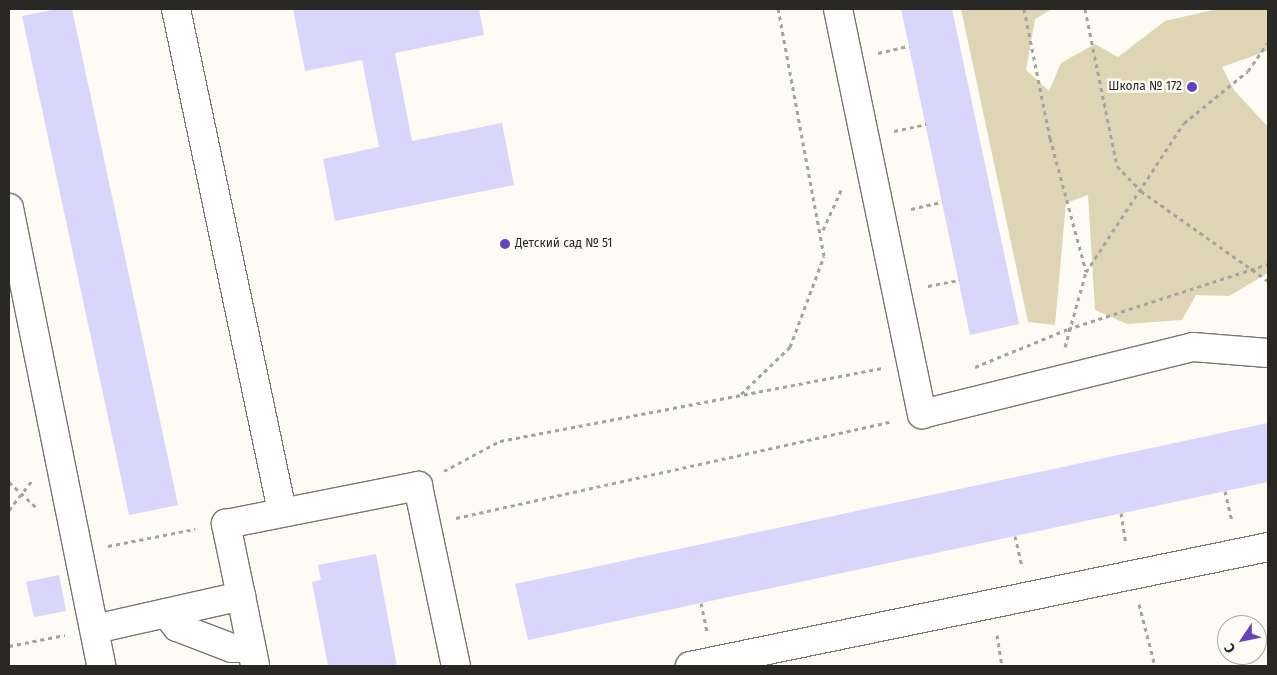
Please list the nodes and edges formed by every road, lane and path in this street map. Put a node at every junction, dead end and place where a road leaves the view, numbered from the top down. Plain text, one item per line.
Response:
1 (176, 9) edge
2 (778, 9) edge
3 (838, 9) edge
4 (1024, 9) edge
5 (1085, 9) edge
6 (1268, 42) edge
7 (1141, 191) junction
8 (9, 208) edge
9 (1268, 264) edge
10 (1250, 268) junction
11 (1086, 272) junction
12 (1268, 281) edge
13 (1068, 329) junction
14 (1268, 353) edge
15 (911, 362) junction
16 (972, 368) dead end
17 (1059, 383) junction
18 (741, 394) junction
19 (922, 414) junction
20 (9, 482) edge
21 (418, 486) junction
22 (282, 511) junction
23 (42, 514) dead end
24 (226, 524) junction
25 (426, 524) junction
26 (76, 546) junction
27 (1268, 547) edge
28 (241, 596) junction
29 (166, 613) junction
30 (95, 629) junction
31 (9, 646) edge
32 (253, 657) edge
33 (101, 666) edge
34 (456, 666) edge
35 (690, 666) edge

1 - 22 lane
2 - 18 path
3 - 15 lane
4 - 11 path
5 - 7 path
6 - 7 path
7 - 10 path
7 - 11 path
8 - 26 lane
9 - 10 path
10 - 12 path
10 - 13 path
11 - 13 path
13 - 16 path
13 - 17 path
14 - 17 lane
15 - 18 path
15 - 19 lane
17 - 19 lane
18 - 21 path
19 - 25 path
20 - 23 path
21 - 22 lane
21 - 25 lane
22 - 24 lane
24 - 26 path
24 - 28 lane
25 - 34 lane
26 - 30 lane
27 - 35 lane
28 - 29 lane
28 - 32 lane
29 - 30 lane
29 - 32 lane
30 - 31 path
30 - 33 lane

